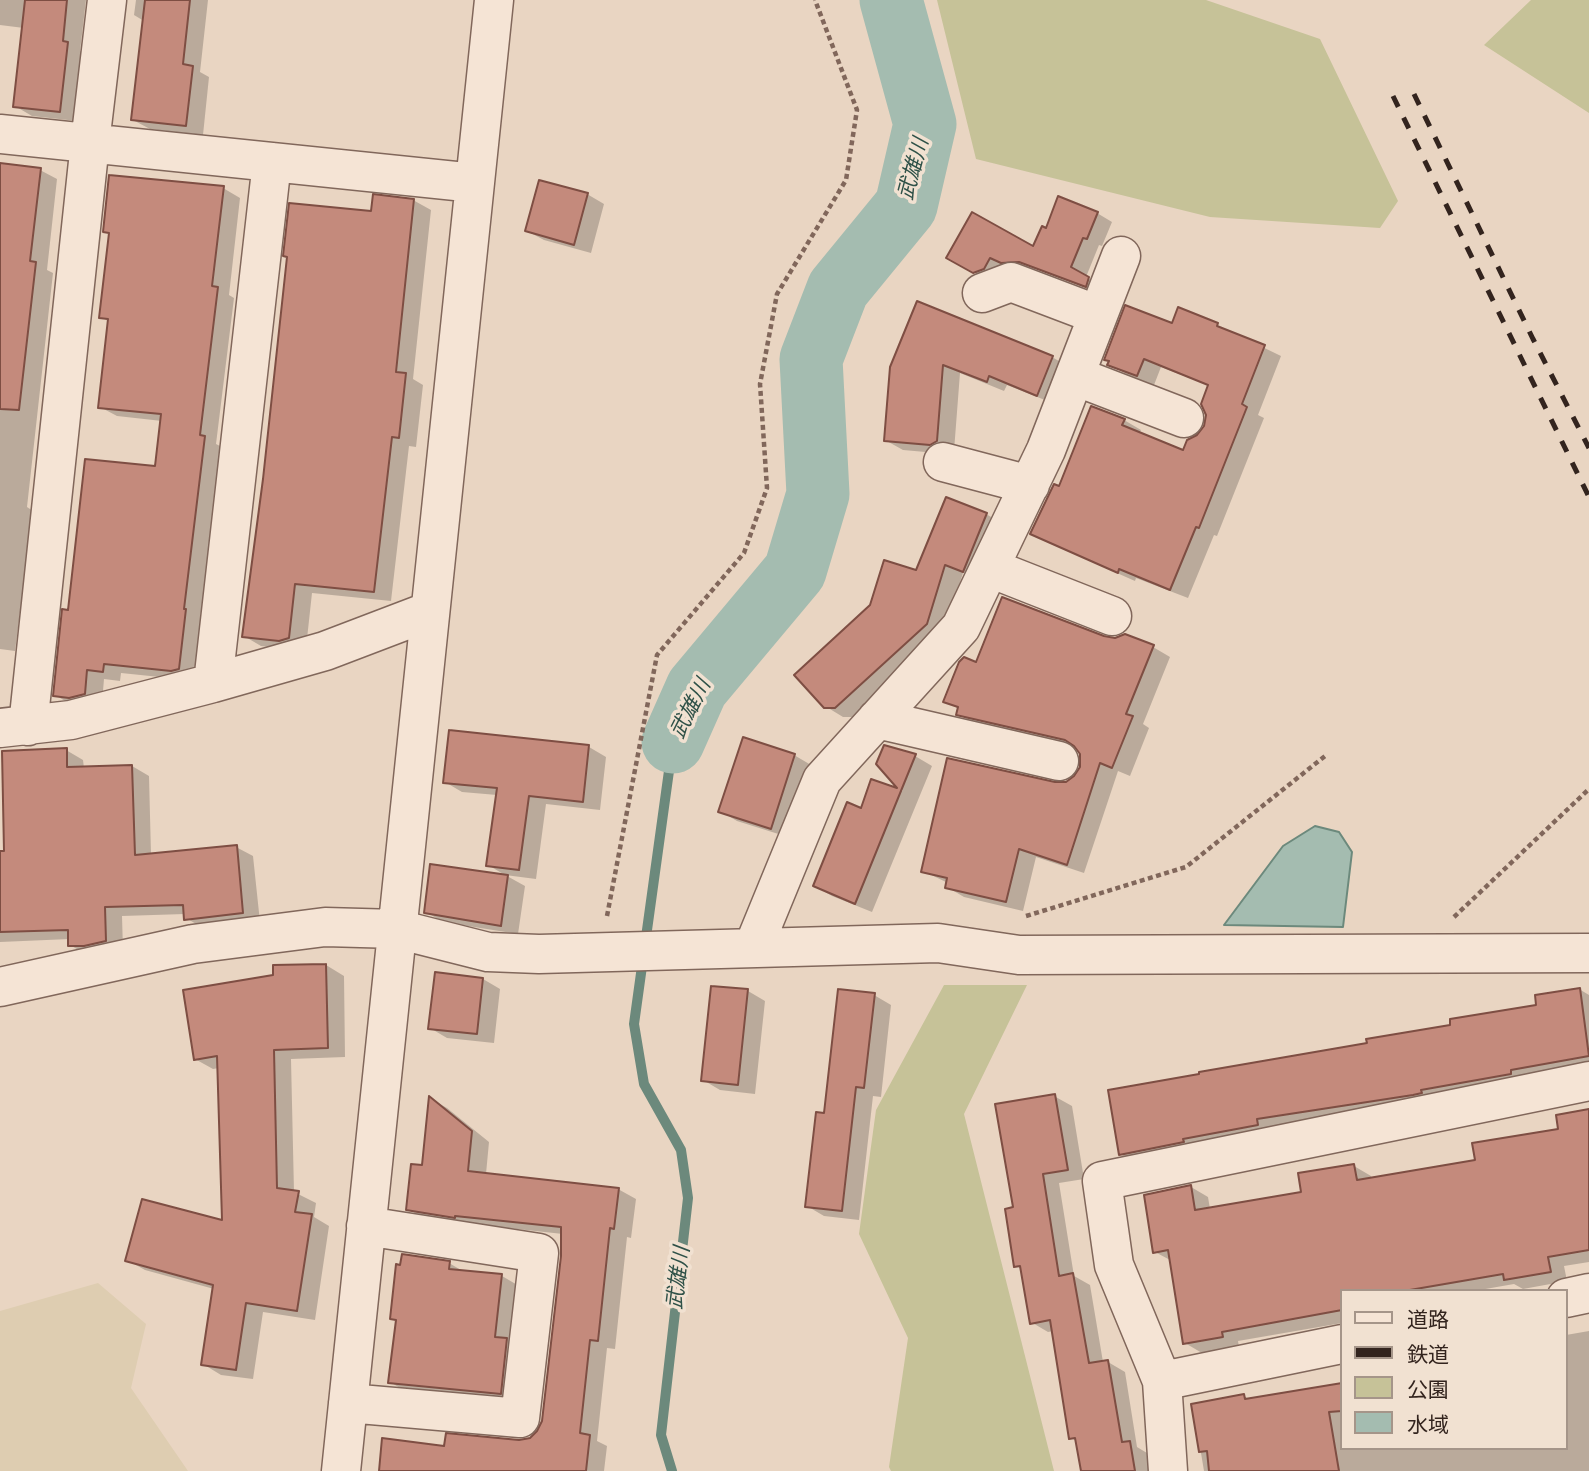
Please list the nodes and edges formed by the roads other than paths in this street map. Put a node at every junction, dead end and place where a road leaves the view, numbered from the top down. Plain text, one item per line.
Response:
1 (107, 0) edge
2 (494, 0) edge
3 (0, 134) edge
4 (90, 143) junction
5 (272, 162) junction
6 (475, 184) junction
7 (1121, 256) dead end
8 (982, 293) dead end
9 (1098, 315) junction
10 (1075, 376) junction
11 (1184, 418) dead end
12 (943, 462) dead end
13 (1030, 485) junction
14 (990, 568) junction
15 (430, 611) junction
16 (1112, 616) dead end
17 (213, 683) junction
18 (877, 719) junction
19 (14, 727) edge
20 (1059, 761) dead end
21 (397, 929) junction
22 (754, 948) junction
23 (1589, 953) edge
24 (0, 987) edge
25 (1589, 1081) edge
26 (366, 1226) junction
27 (1589, 1293) edge
28 (1568, 1298) edge
29 (1340, 1343) edge
30 (1162, 1381) junction
31 (348, 1403) junction
32 (341, 1471) edge
33 (1168, 1471) edge

1 - 4 street
2 - 6 street
3 - 4 street
4 - 5 street
4 - 19 street
5 - 6 street
5 - 17 street
6 - 15 street
7 - 9 street
8 - 9 street
9 - 10 street
10 - 11 street
10 - 13 street
12 - 13 street
13 - 14 street
14 - 16 street
14 - 18 street
15 - 17 street
15 - 21 street
17 - 19 street
18 - 20 street
18 - 22 street
21 - 22 street
21 - 24 street
21 - 26 street
22 - 23 street
25 - 30 street
26 - 31 street
26 - 31 street
27 - 28 street
29 - 30 street
30 - 33 street
31 - 32 street

